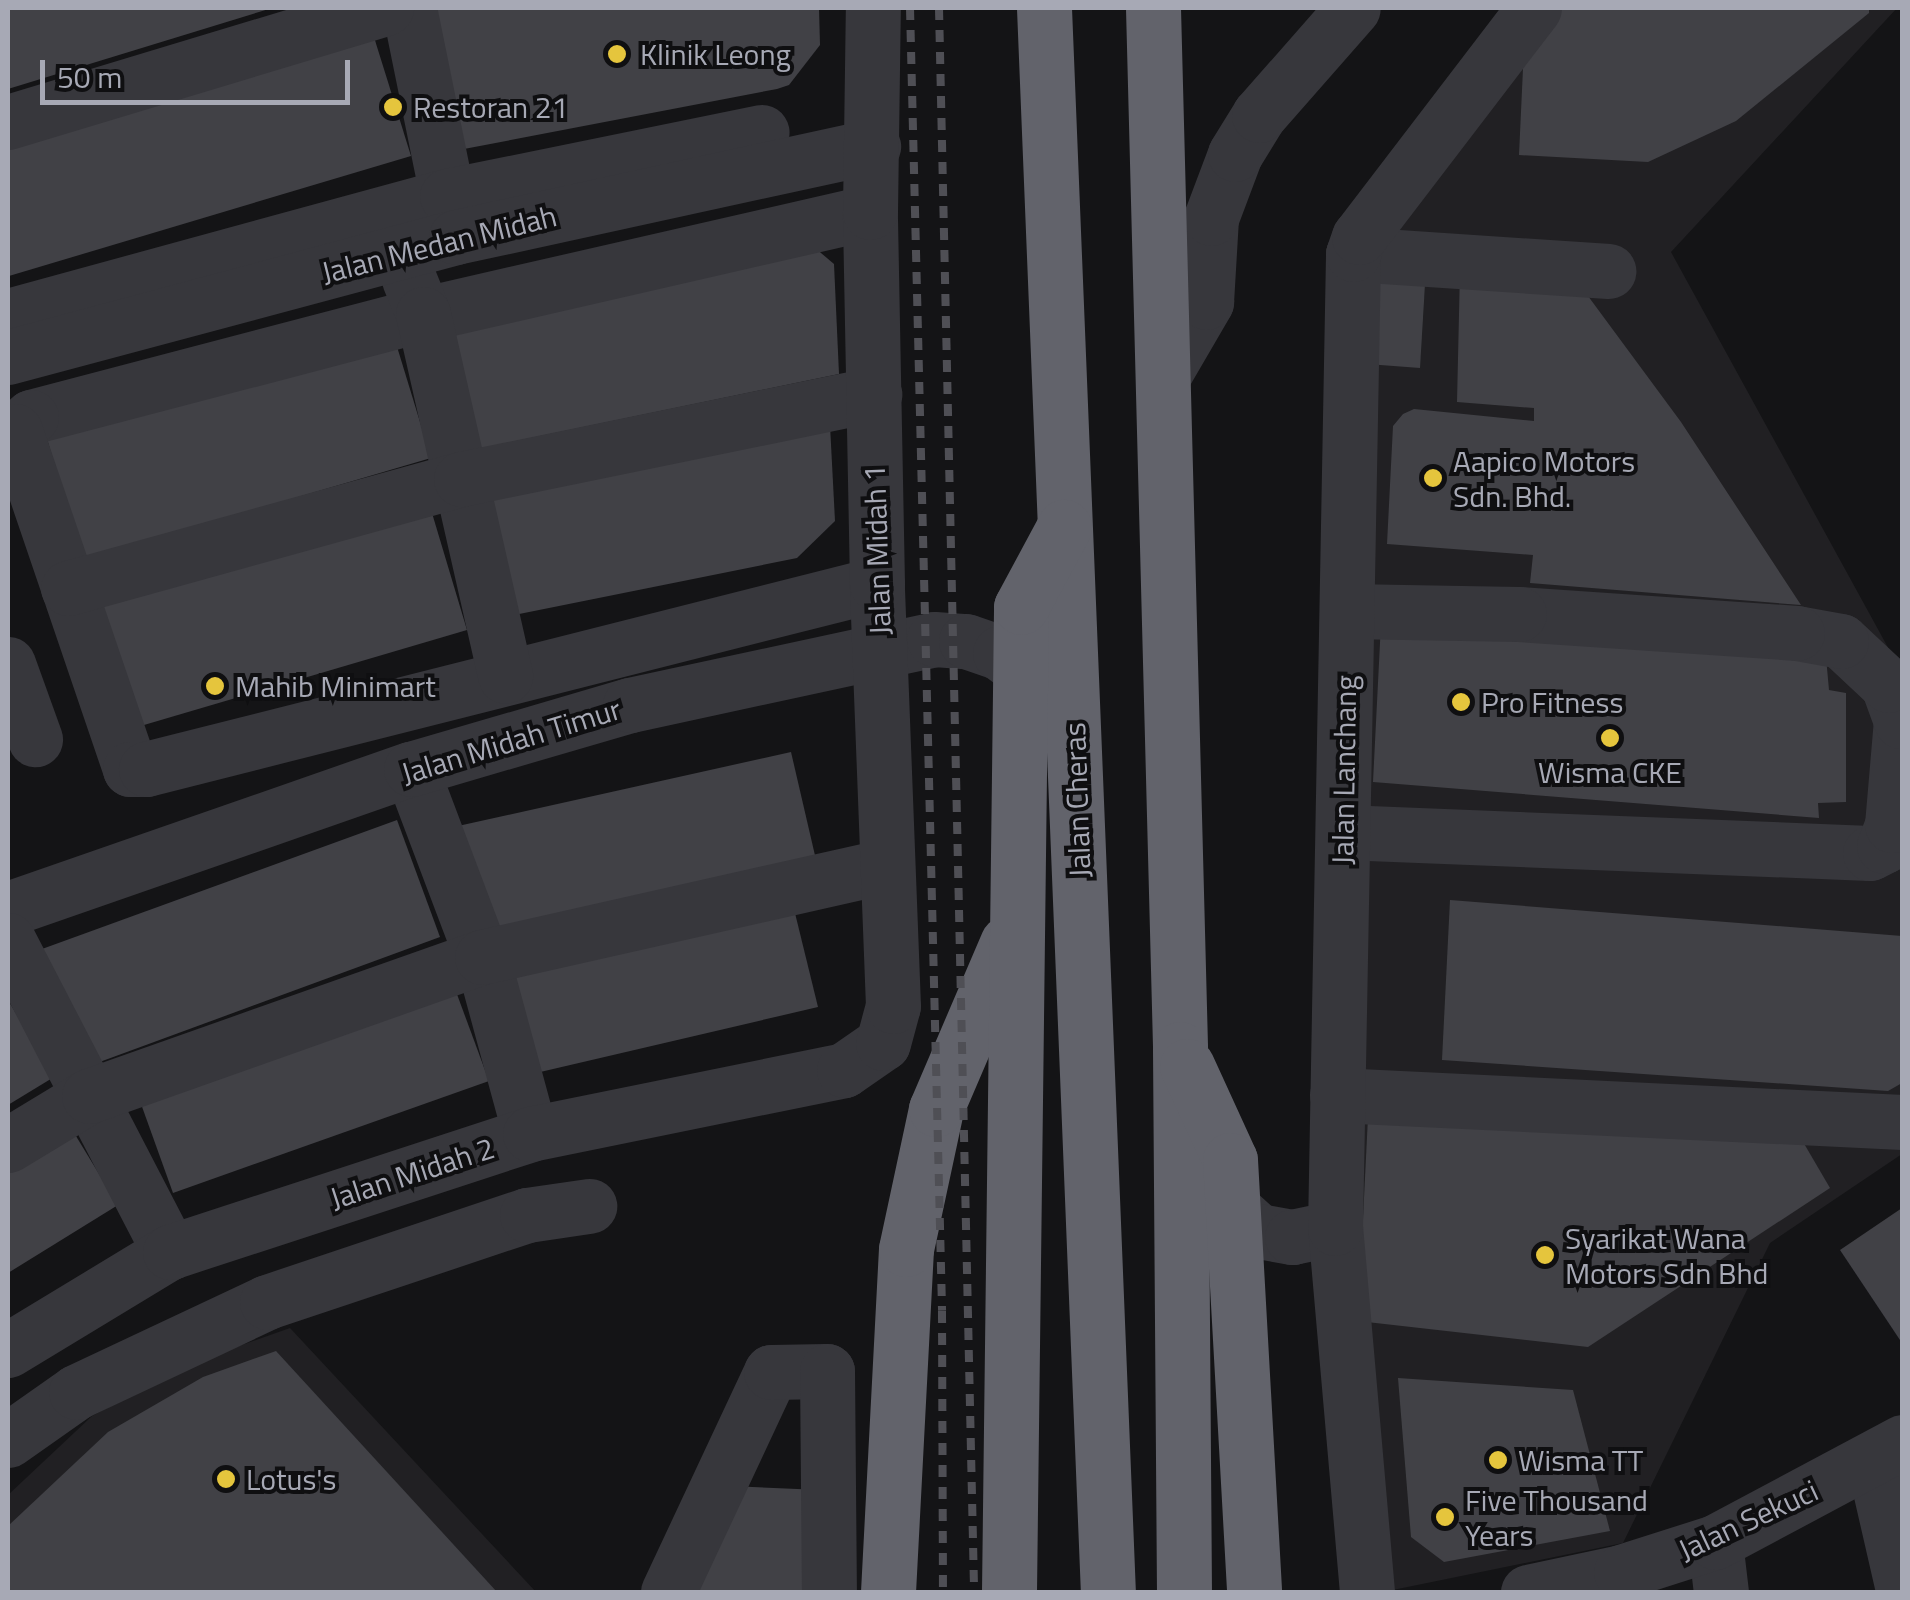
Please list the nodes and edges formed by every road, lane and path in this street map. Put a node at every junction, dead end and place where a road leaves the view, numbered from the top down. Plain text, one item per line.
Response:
1 (386, 8) edge
2 (409, 8) edge
3 (872, 8) edge
4 (1044, 8) edge
5 (1153, 8) edge
6 (1353, 8) edge
7 (1534, 8) edge
8 (8, 122) edge
9 (873, 127) junction
10 (870, 212) junction
11 (451, 217) junction
12 (399, 252) junction
13 (1353, 254) junction
14 (1608, 271) dead end
15 (423, 314) junction
16 (10, 330) edge
17 (1163, 376) junction
18 (874, 394) junction
19 (461, 479) junction
20 (1064, 527) junction
21 (877, 584) junction
22 (68, 588) junction
23 (1346, 610) junction
24 (880, 648) junction
25 (8, 664) edge
26 (1021, 669) junction
27 (505, 676) junction
28 (35, 740) dead end
29 (411, 769) junction
30 (1343, 832) junction
31 (886, 866) junction
32 (8, 909) edge
33 (1016, 922) junction
34 (8, 940) edge
35 (482, 957) junction
36 (1180, 1049) junction
37 (844, 1070) joint
38 (1337, 1095) junction
39 (90, 1096) junction
40 (1902, 1122) edge
41 (530, 1134) junction
42 (8, 1145) edge
43 (589, 1206) dead end
44 (1236, 1211) junction
45 (1336, 1228) junction
46 (170, 1252) junction
47 (8, 1350) edge
48 (8, 1440) edge
49 (1888, 1450) edge
50 (1718, 1567) edge
51 (1902, 1586) edge
52 (668, 1592) edge
53 (829, 1592) edge
54 (888, 1592) edge
55 (1009, 1592) edge
56 (1108, 1592) edge
57 (1184, 1592) edge
58 (1254, 1592) edge
59 (1367, 1592) edge
60 (1528, 1592) edge

1 - 8 street
2 - 11 street
3 - 9 street, Jalan Midah 1
4 - 20 highway, Jalan Cheras
5 - 17 highway
6 - 17 street
7 - 13 street, Jalan Lanchang
9 - 10 street, Jalan Midah 1
9 - 11 street, Jalan Medan Midah
10 - 15 street
10 - 18 street, Jalan Midah 1
11 - 12 street, Jalan Medan Midah
11 - 16 street, Jalan Medan Midah
12 - 15 street
12 - 16 street, Jalan Medan Midah
13 - 14 street
13 - 23 street, Jalan Lanchang
15 - 19 street
15 - 22 street
17 - 36 highway
18 - 19 street
18 - 21 street, Jalan Midah 1
19 - 22 street
19 - 27 street
20 - 26 highway
20 - 56 highway, Jalan Cheras
21 - 24 street, Jalan Midah 1
21 - 27 street
22 - 27 street
23 - 30 street, Jalan Lanchang
23 - 30 street
24 - 26 street, Jalan Midah Timur
24 - 29 street, Jalan Midah Timur
24 - 31 street, Jalan Midah 1
25 - 28 street
26 - 33 highway
29 - 32 street, Jalan Midah Timur
29 - 35 street
30 - 38 street, Jalan Lanchang
31 - 35 street
31 - 37 street, Jalan Midah 1
33 - 54 highway
33 - 55 highway
34 - 39 street
35 - 39 street
35 - 41 street
36 - 44 highway
36 - 57 highway
37 - 41 street, Jalan Midah 2
38 - 40 street
38 - 45 street, Jalan Lanchang
39 - 42 street
39 - 46 street
41 - 46 street, Jalan Midah 2
43 - 48 street
44 - 45 street
44 - 58 highway
45 - 59 street, Jalan Lanchang
46 - 47 street, Jalan Midah 2
49 - 50 street, Jalan Sekuci
49 - 51 street
50 - 60 street, Jalan Sekuci
52 - 53 street

